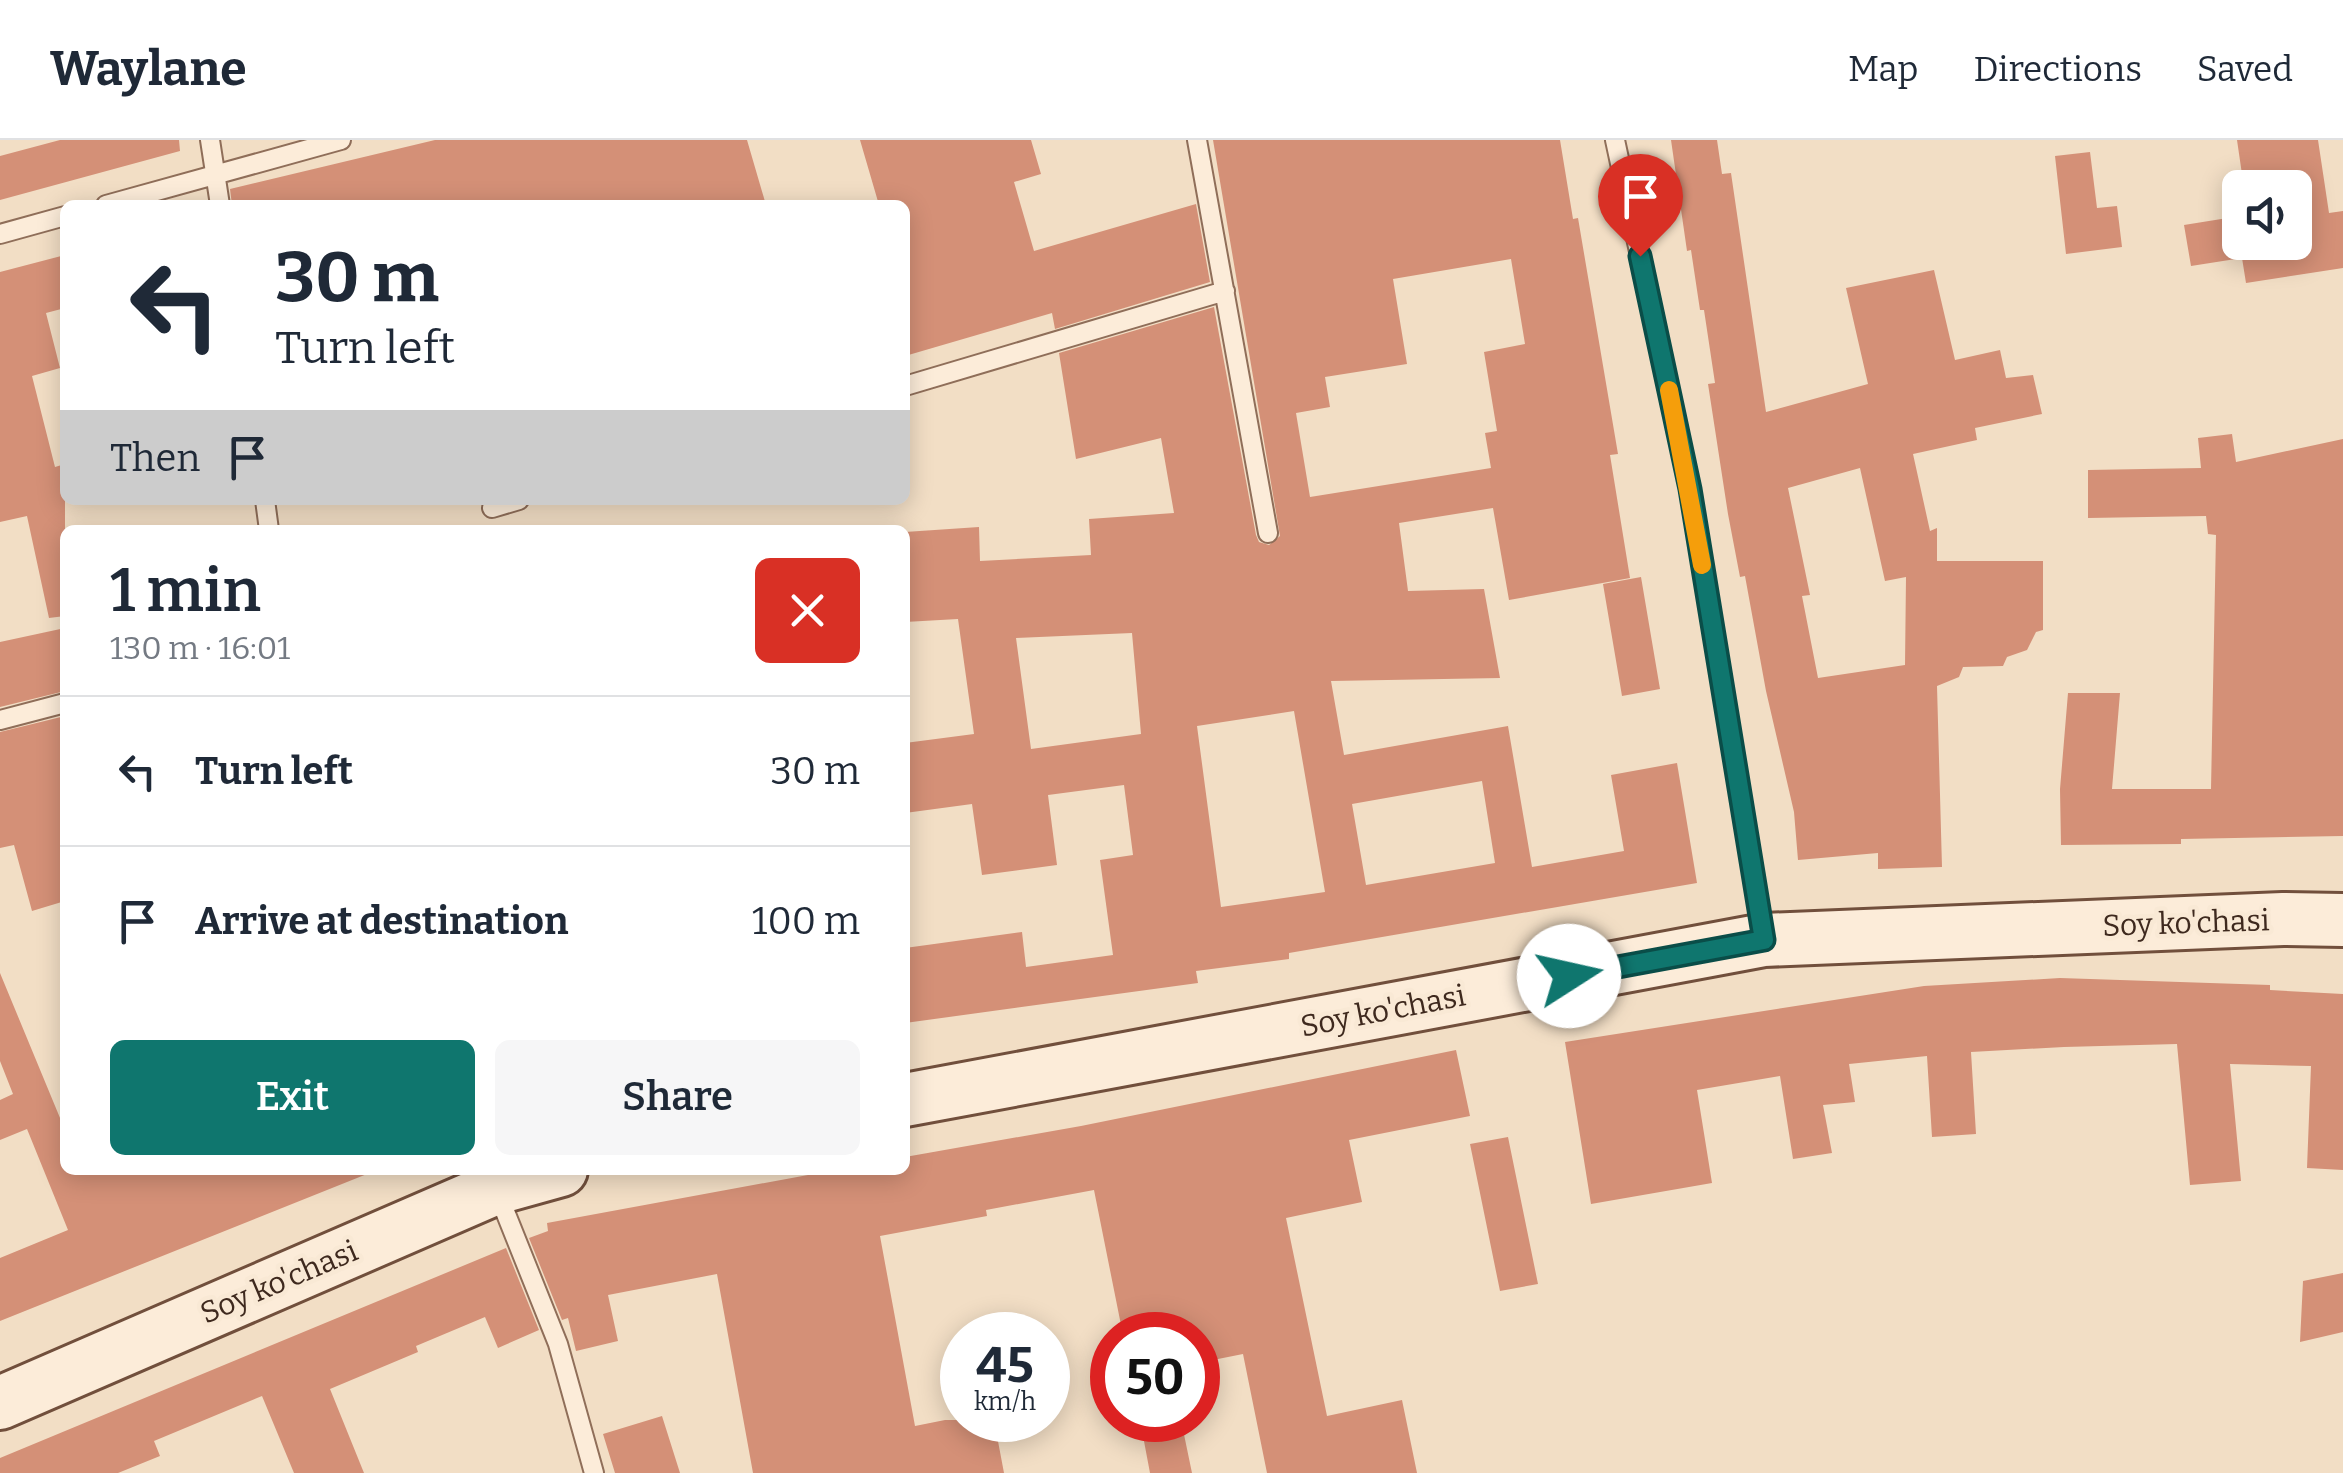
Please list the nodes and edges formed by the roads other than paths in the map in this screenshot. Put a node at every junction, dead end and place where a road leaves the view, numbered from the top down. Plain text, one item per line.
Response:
1 (210, 140) edge
2 (341, 140) edge
3 (1197, 140) edge
4 (1615, 140) edge
5 (216, 174) junction
6 (124, 200) edge
7 (219, 200) edge
8 (60, 217) edge
9 (0, 234) edge
10 (1225, 291) junction
11 (910, 385) edge
12 (502, 505) edge
13 (492, 508) dead end
14 (1268, 534) dead end
15 (60, 704) edge
16 (0, 720) edge
17 (2343, 920) edge
18 (1764, 940) junction
19 (910, 1099) edge
20 (523, 1175) edge
21 (492, 1179) edge
22 (0, 1403) edge
23 (594, 1473) edge

1 - 5 lane
2 - 5 lane
3 - 10 lane
4 - 18 lane
5 - 6 lane
5 - 7 lane
8 - 9 lane
10 - 11 lane
10 - 14 lane
12 - 13 lane
15 - 16 lane
17 - 18 main road, Soy ko'chasi
18 - 19 main road, Soy ko'chasi
20 - 21 main road, Soy ko'chasi
21 - 22 main road, Soy ko'chasi
21 - 23 lane

